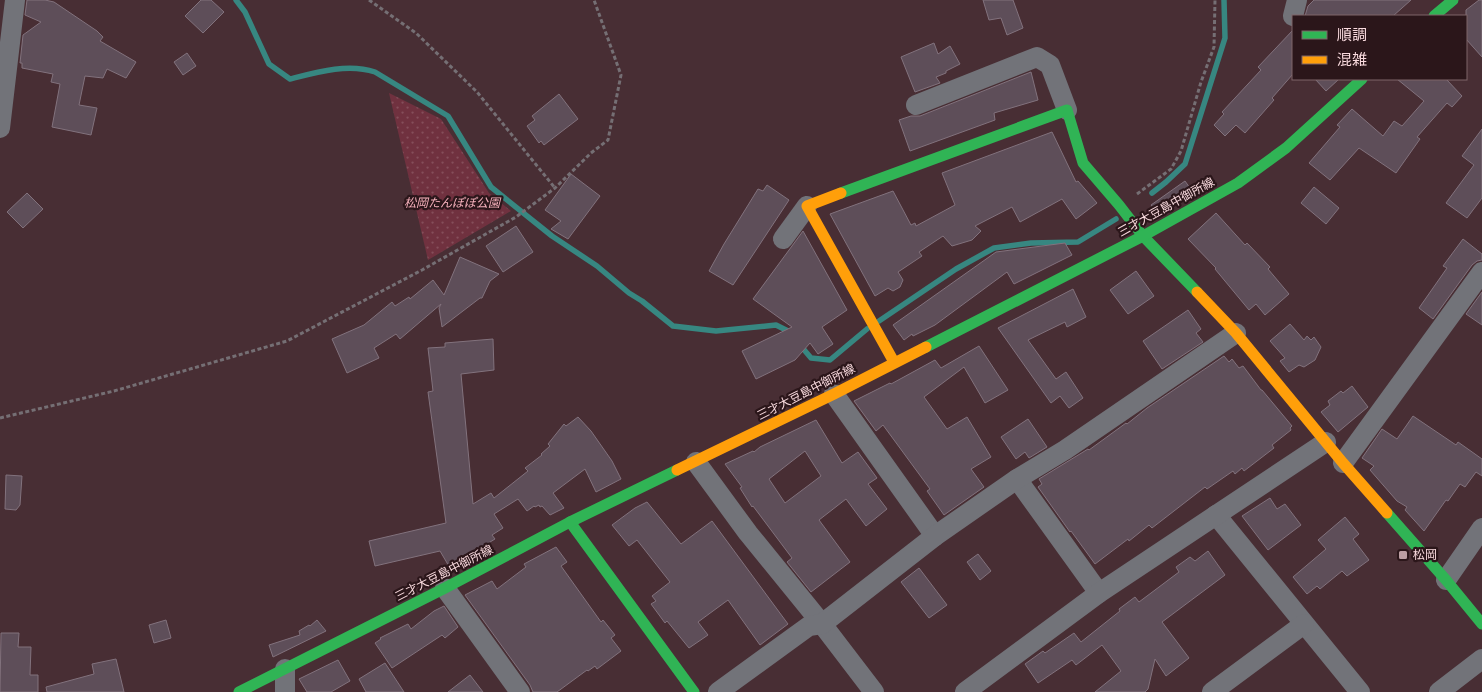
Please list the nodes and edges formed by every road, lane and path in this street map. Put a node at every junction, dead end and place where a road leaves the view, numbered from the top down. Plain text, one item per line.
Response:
1 (15, 0) edge
2 (369, 0) edge
3 (594, 0) edge
4 (1215, 0) edge
5 (1297, 0) edge
6 (1453, 0) edge
7 (1293, 15) edge
8 (1435, 15) edge
9 (1357, 80) edge
10 (916, 105) dead end
11 (1066, 110) junction
12 (0, 128) edge
13 (555, 188) junction
14 (1119, 205) junction
15 (806, 206) junction
16 (1143, 236) junction
17 (783, 239) dead end
18 (1482, 272) edge
19 (1236, 333) junction
20 (894, 362) junction
21 (834, 394) junction
22 (0, 418) edge
23 (1326, 442) junction
24 (696, 462) junction
25 (1343, 463) junction
26 (1017, 479) junction
27 (1216, 515) junction
28 (570, 522) junction
29 (1482, 528) edge
30 (936, 536) junction
31 (1446, 580) junction
32 (444, 588) junction
33 (1098, 593) junction
34 (822, 624) junction
35 (1304, 624) junction
36 (1482, 624) edge
37 (1482, 659) edge
38 (285, 669) junction
39 (516, 691) edge
40 (239, 692) edge
41 (285, 692) edge
42 (694, 692) edge
43 (718, 692) edge
44 (874, 692) edge
45 (966, 692) edge
46 (1212, 692) edge
47 (1360, 692) edge
48 (1439, 692) edge

1 - 12 street
2 - 13 path
3 - 13 path
4 - 14 path
5 - 7 street
6 - 8 street
9 - 16 street, 三才大豆島中御所線
10 - 11 street
11 - 14 street
11 - 15 street
13 - 22 path
14 - 16 street
15 - 17 street
15 - 20 street
16 - 19 street
16 - 20 street, 三才大豆島中御所線
18 - 25 street
19 - 23 street
19 - 26 street
20 - 21 street, 三才大豆島中御所線
21 - 24 street, 三才大豆島中御所線
21 - 30 street
23 - 25 street
23 - 27 street
24 - 28 street, 三才大豆島中御所線
24 - 34 street
25 - 31 street
26 - 30 street
26 - 33 street
27 - 33 street
27 - 35 street
28 - 32 street, 三才大豆島中御所線
28 - 42 street
29 - 31 street
30 - 34 street
31 - 36 street
32 - 38 street, 三才大豆島中御所線
32 - 39 street
33 - 45 street
34 - 43 street
34 - 44 street
35 - 46 street
35 - 47 street
37 - 48 street
38 - 40 street, 三才大豆島中御所線
38 - 41 street

